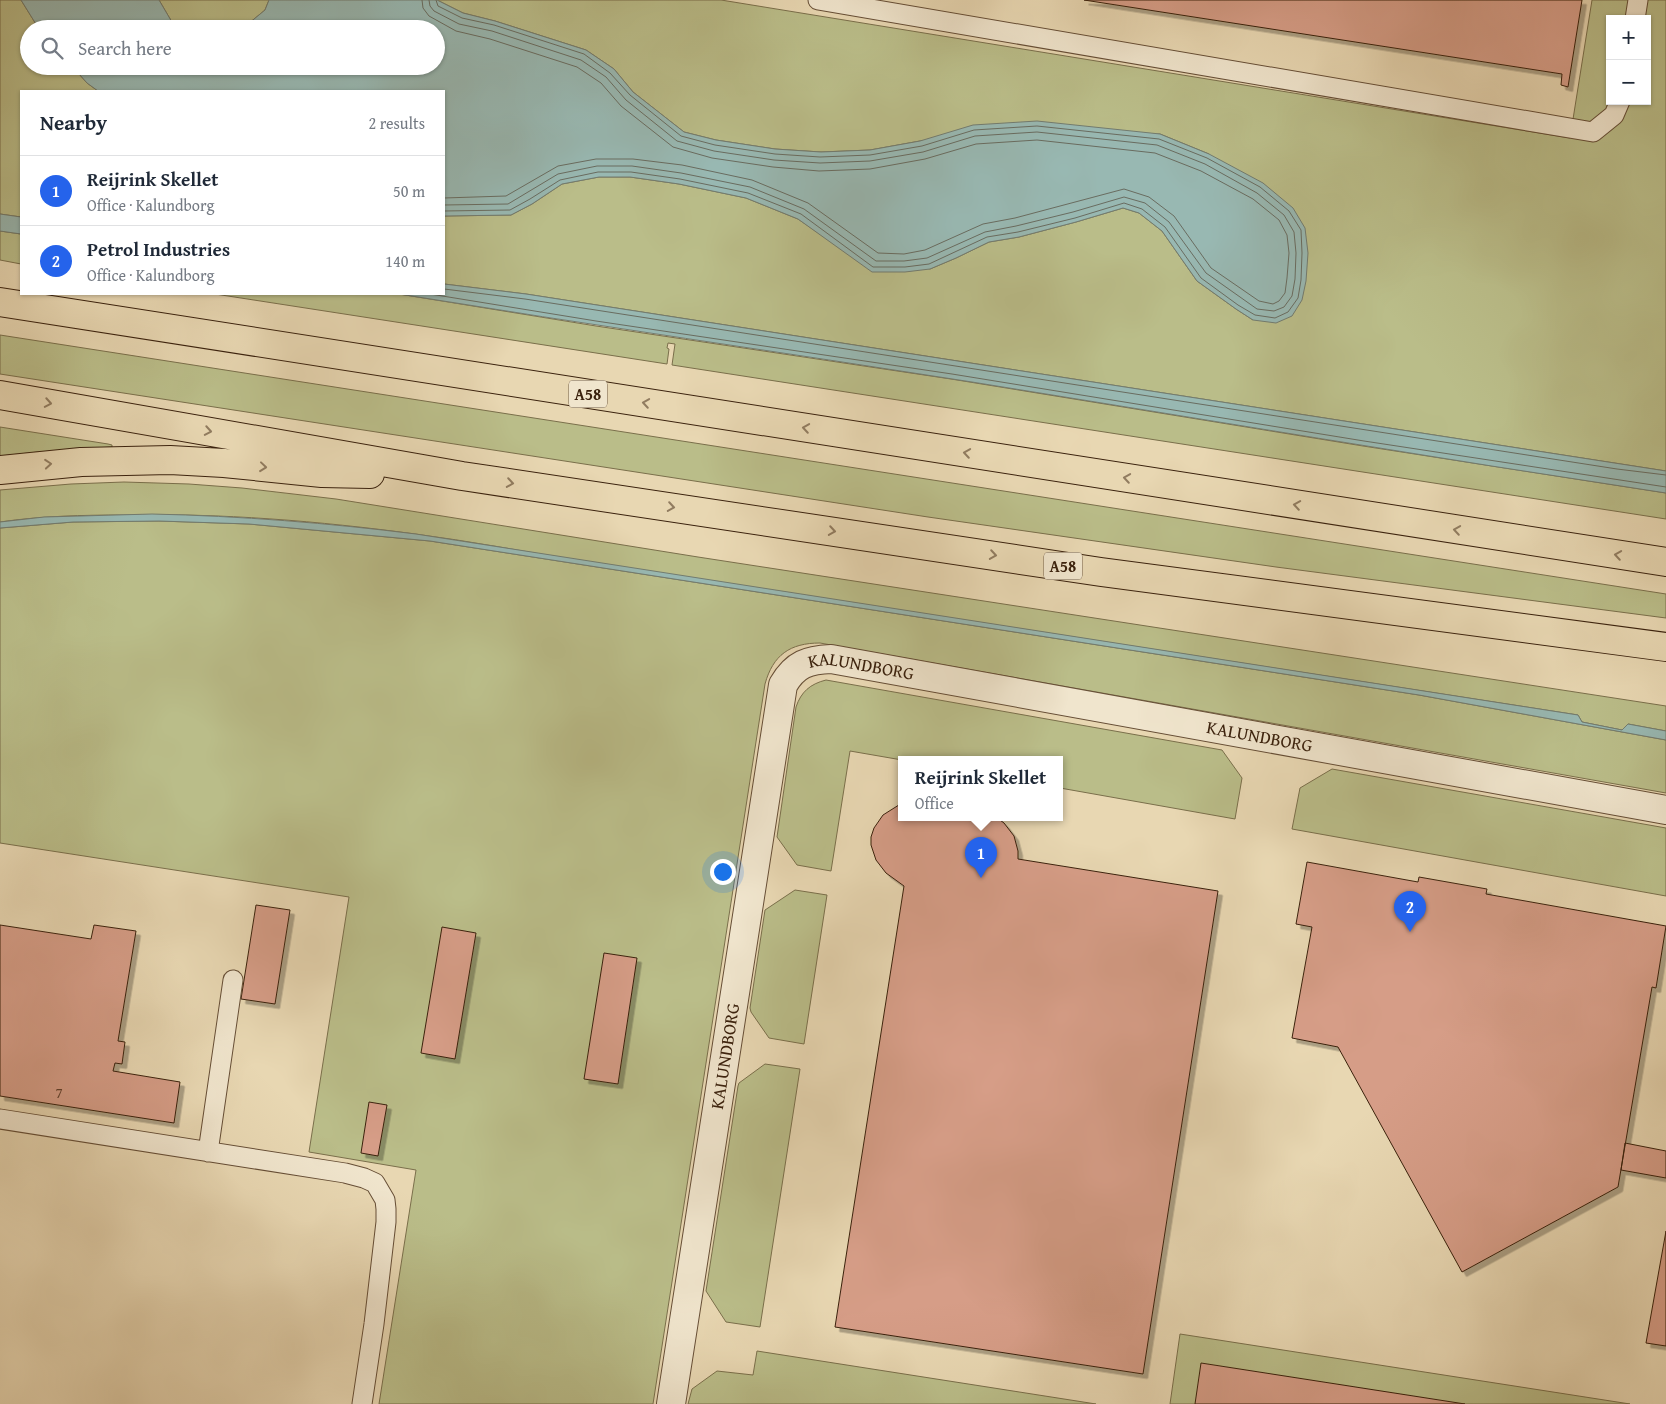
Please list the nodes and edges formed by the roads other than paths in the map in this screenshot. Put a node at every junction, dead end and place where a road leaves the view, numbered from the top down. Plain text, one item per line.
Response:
1 (818, 0) edge
2 (1638, 0) edge
3 (1636, 15) edge
4 (1618, 105) edge
5 (0, 302) edge
6 (0, 395) edge
7 (0, 470) edge
8 (462, 476) junction
9 (1666, 562) edge
10 (1666, 647) edge
11 (1666, 810) edge
12 (233, 980) dead end
13 (0, 1118) edge
14 (208, 1152) junction
15 (362, 1404) edge
16 (671, 1404) edge

1 - 4 lane
2 - 3 lane
9 -> 5 highway, A58
6 -> 8 highway, A58
7 -> 8 highway, A58
8 -> 10 highway, A58
11 - 16 street, KALUNDBORG
12 - 14 lane
13 - 14 lane
14 - 15 lane

